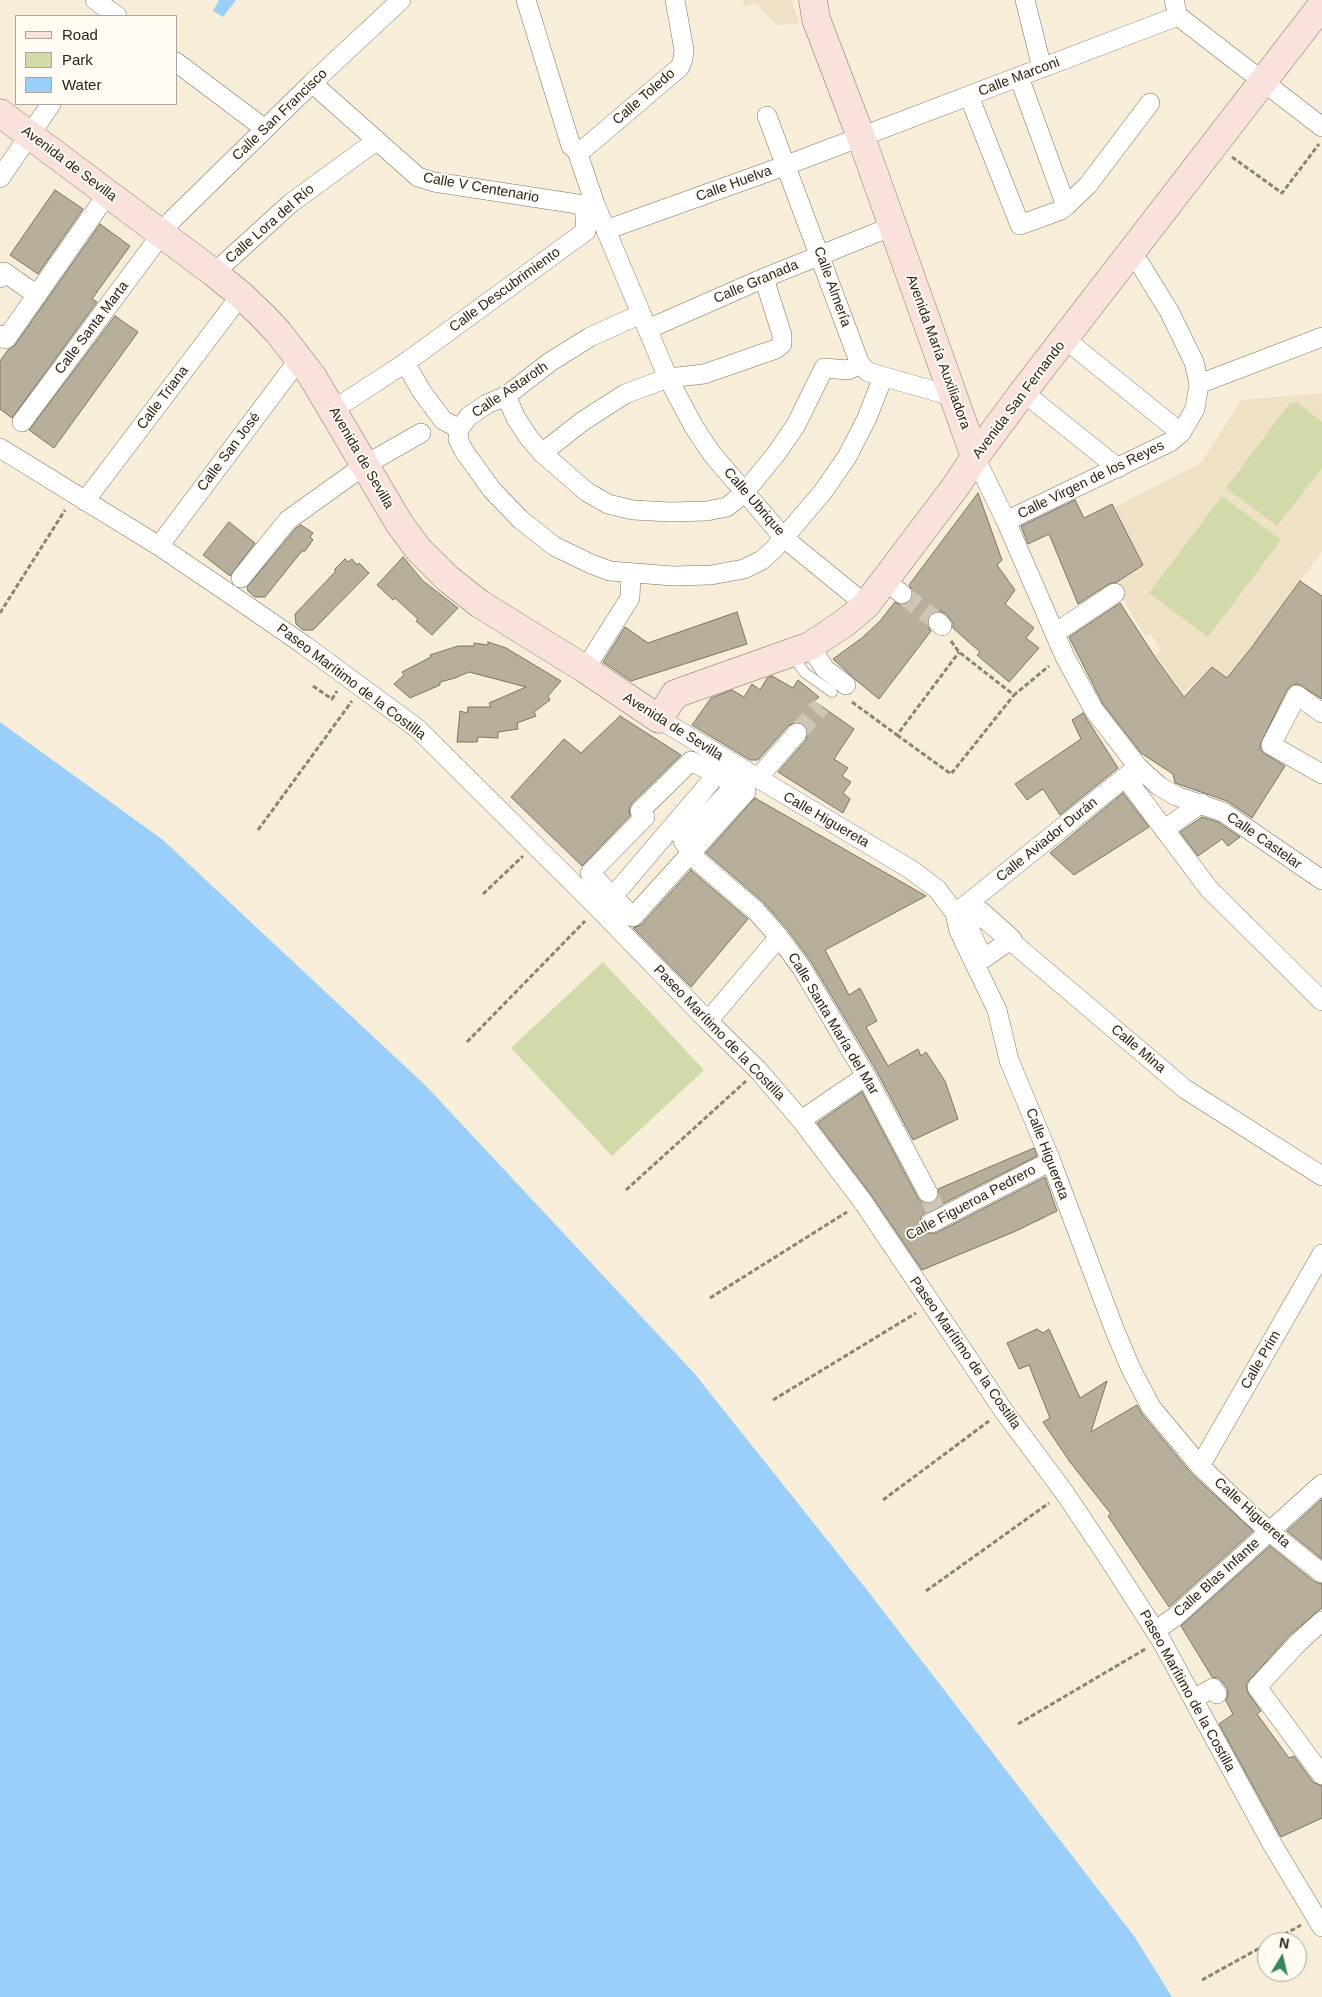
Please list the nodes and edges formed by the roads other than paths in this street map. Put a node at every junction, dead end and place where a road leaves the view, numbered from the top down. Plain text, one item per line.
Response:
1 (95, 0) edge
2 (400, 0) edge
3 (526, 0) edge
4 (675, 0) edge
5 (813, 0) edge
6 (1025, 0) edge
7 (1322, 5) edge
8 (1176, 8) edge
9 (114, 11) edge
10 (178, 64) edge
11 (1042, 68) junction
12 (1018, 77) junction
13 (1263, 81) junction
14 (312, 83) junction
15 (969, 96) junction
16 (1150, 103) dead end
17 (49, 105) edge
18 (0, 113) edge
19 (767, 116) dead end
20 (1322, 127) edge
21 (265, 129) junction
22 (30, 135) junction
23 (861, 138) junction
24 (376, 141) junction
25 (577, 151) junction
26 (786, 165) junction
27 (0, 178) edge
28 (108, 193) junction
29 (1069, 202) junction
30 (589, 205) junction
31 (893, 226) junction
32 (606, 230) junction
33 (163, 234) junction
34 (820, 255) junction
35 (1129, 255) junction
36 (214, 273) junction
37 (0, 278) edge
38 (764, 278) junction
39 (241, 294) junction
40 (37, 295) junction
41 (645, 321) junction
42 (0, 334) edge
43 (1322, 337) edge
44 (1065, 339) junction
45 (300, 358) junction
46 (403, 364) junction
47 (860, 364) junction
48 (884, 377) junction
49 (668, 378) junction
50 (1199, 384) junction
51 (1023, 392) junction
52 (506, 396) junction
53 (955, 397) junction
54 (333, 410) junction
55 (22, 422) dead end
56 (459, 429) junction
57 (421, 433) dead end
58 (1181, 433) junction
59 (0, 448) edge
60 (542, 453) junction
61 (975, 457) junction
62 (365, 465) junction
63 (1118, 468) junction
64 (744, 492) junction
65 (80, 498) junction
66 (1006, 521) junction
67 (784, 538) junction
68 (159, 546) junction
69 (630, 574) junction
70 (241, 578) dead end
71 (1115, 593) dead end
72 (866, 605) junction
73 (1055, 633) junction
74 (802, 650) junction
75 (585, 669) junction
76 (839, 689) road end
77 (1322, 713) edge
78 (659, 719) junction
79 (797, 733) tunnel mouth
80 (722, 768) junction
81 (1322, 774) edge
82 (1130, 775) junction
83 (746, 779) junction
84 (1201, 804) junction
85 (1166, 832) junction
86 (692, 853) junction
87 (1322, 880) edge
88 (620, 888) dead end
89 (975, 907) junction
90 (956, 913) junction
91 (778, 937) junction
92 (1011, 940) junction
93 (1322, 1001) edge
94 (708, 1022) junction
95 (866, 1076) junction
96 (801, 1120) junction
97 (1051, 1161) junction
98 (1322, 1176) edge
99 (928, 1193) tunnel mouth
100 (936, 1218) dead end
101 (1322, 1254) edge
102 (1200, 1466) junction
103 (1322, 1484) edge
104 (1270, 1532) junction
105 (1322, 1573) edge
106 (1322, 1621) edge
107 (1158, 1636) junction
108 (1217, 1694) dead end
109 (1193, 1700) junction
110 (1322, 1775) edge
111 (1319, 1922) edge

1 - 9 street
2 - 14 street, Calle San Francisco
3 - 25 street
4 - 25 street, Calle Toledo
5 - 23 street, Avenida María Auxiliadora
6 - 11 street
7 - 13 street, Avenida San Fernando
8 - 11 street, Calle Marconi
8 - 13 street
10 - 21 street
11 - 12 street, Calle Marconi
12 - 15 street, Calle Marconi
12 - 29 street
13 - 20 street
13 - 35 street, Avenida San Fernando
14 - 21 street, Calle San Francisco
14 - 24 street, Calle V Centenario
15 - 23 street, Calle Marconi
15 - 29 street
16 - 29 street
17 - 22 street
18 - 22 street, Avenida de Sevilla
19 - 26 street, Calle Almería
21 - 33 street, Calle San Francisco
22 - 27 street
22 - 28 street, Avenida de Sevilla
23 - 26 street, Calle Huelva
23 - 31 street, Avenida María Auxiliadora
24 - 30 street, Calle V Centenario
24 - 36 street, Calle Lora del Río
25 - 30 street
26 - 32 street, Calle Huelva
26 - 34 street, Calle Almería
28 - 33 street, Avenida de Sevilla
28 - 40 street
30 - 32 street, Calle Ubrique
30 - 46 street, Calle Descubrimiento
31 - 34 street, Calle Granada
31 - 53 street, Avenida María Auxiliadora
32 - 41 street, Calle Ubrique
33 - 36 street, Avenida de Sevilla
33 - 55 street, Calle Santa Marta
34 - 38 street, Calle Granada
34 - 47 street, Calle Almería
35 - 44 street, Avenida San Fernando
35 - 50 street, Calle Virgen de los Reyes
36 - 39 street, Avenida de Sevilla
37 - 40 street
38 - 41 street, Calle Granada
38 - 49 street
39 - 45 street, Avenida de Sevilla
39 - 65 street, Calle Triana
40 - 42 street
41 - 49 street, Calle Ubrique
41 - 52 street, Calle Astaroth
43 - 50 street
44 - 51 street, Avenida San Fernando
44 - 58 street
45 - 54 street, Avenida de Sevilla
45 - 68 street, Calle San José
46 - 54 street
46 - 56 street
47 - 48 street
47 - 64 street
48 - 53 street
48 - 67 street, Calle Astaroth
49 - 60 street
49 - 64 street, Calle Ubrique
50 - 58 street, Calle Virgen de los Reyes
51 - 61 street, Avenida San Fernando
51 - 63 street
52 - 56 street, Calle Astaroth
52 - 60 street
53 - 61 street, Avenida María Auxiliadora
54 - 62 street, Avenida de Sevilla
56 - 69 street, Calle Astaroth
57 - 62 street
58 - 63 street, Calle Virgen de los Reyes
59 - 65 street, Paseo Marítimo de la Costilla
60 - 64 street
61 - 66 street, Avenida María Auxiliadora
61 - 72 street, Avenida San Fernando
62 - 70 street
62 - 75 street, Avenida de Sevilla
63 - 66 street, Calle Virgen de los Reyes
64 - 67 street, Calle Ubrique
65 - 68 street, Paseo Marítimo de la Costilla
66 - 73 street, Avenida María Auxiliadora
67 - 69 street, Calle Astaroth
67 - 72 street, Calle Ubrique
68 - 94 street, Paseo Marítimo de la Costilla
69 - 75 street
71 - 73 street
72 - 74 street, Avenida San Fernando
73 - 82 street, Avenida María Auxiliadora
74 - 76 street
74 - 78 street, Avenida San Fernando
75 - 78 street, Avenida de Sevilla
77 - 81 street
78 - 80 street, Avenida de Sevilla
79 - 83 street
80 - 83 street, Calle Higuereta
80 - 86 street
80 - 88 street
82 - 84 street, Calle Castelar
82 - 85 street
82 - 89 street, Calle Aviador Durán
83 - 86 street
83 - 90 street, Calle Higuereta
84 - 85 street
84 - 87 street, Calle Castelar
85 - 93 street
86 - 91 street, Calle Santa María del Mar
89 - 90 street, Calle Aviador Durán
89 - 92 street, Calle Mina
89 - 92 street
90 - 97 street, Calle Higuereta
91 - 94 street
91 - 95 street, Calle Santa María del Mar
92 - 98 street, Calle Mina
94 - 96 street, Paseo Marítimo de la Costilla
95 - 96 street
95 - 99 street, Calle Santa María del Mar
96 - 107 street, Paseo Marítimo de la Costilla
97 - 100 street, Calle Figueroa Pedrero
97 - 102 street, Calle Higuereta
101 - 102 street, Calle Prim
102 - 104 street, Calle Higuereta
103 - 104 street, Calle Blas Infante
104 - 105 street, Calle Higuereta
104 - 107 street, Calle Blas Infante
106 - 110 street
107 - 109 street, Paseo Marítimo de la Costilla
108 - 109 street
109 - 111 street, Paseo Marítimo de la Costilla

